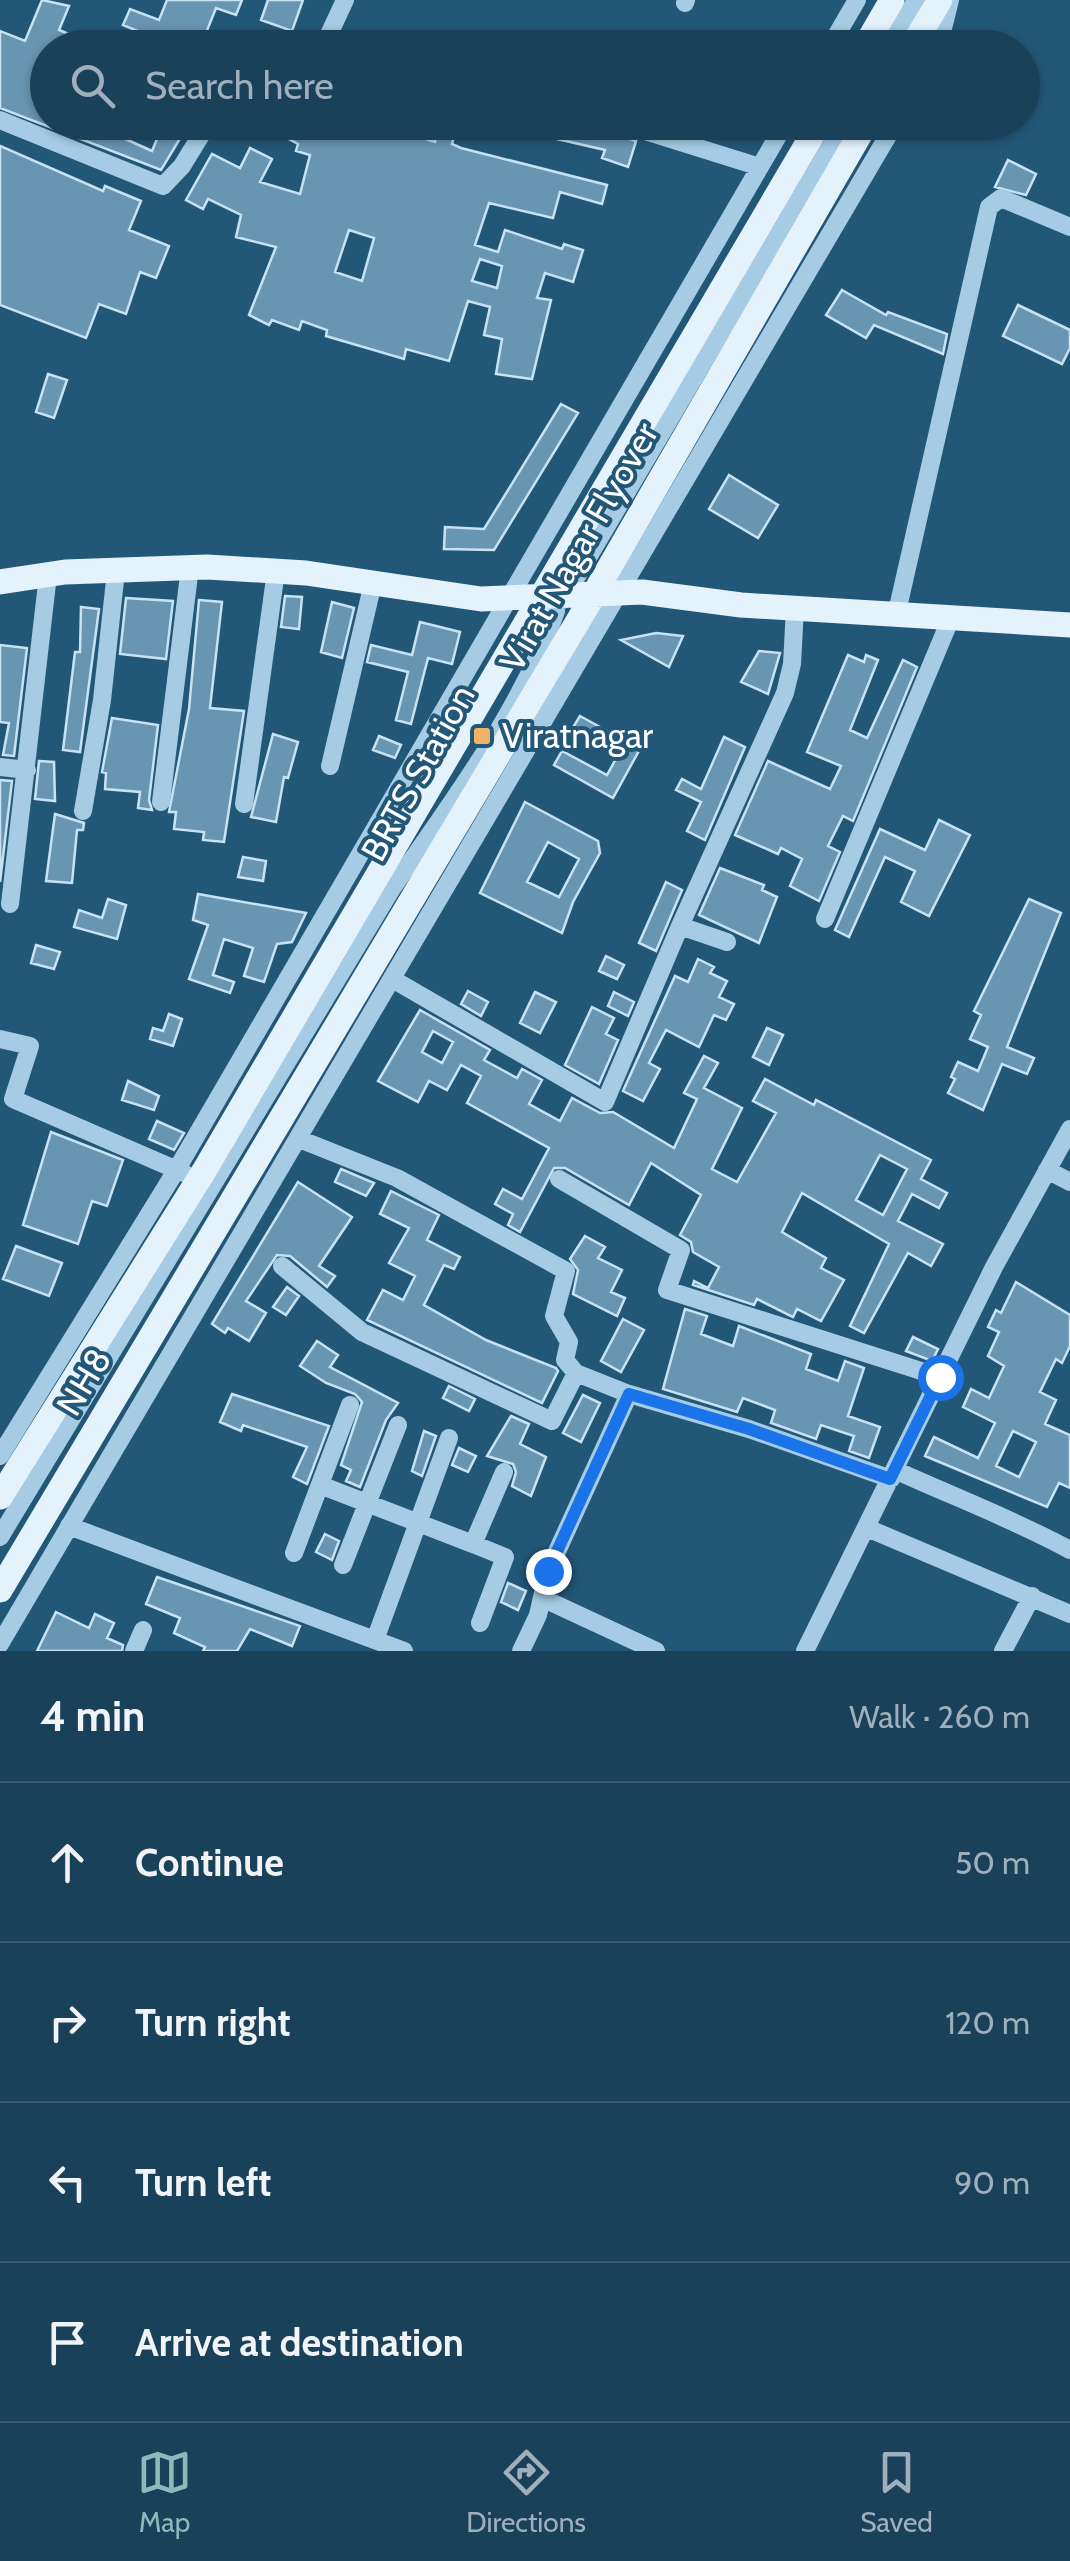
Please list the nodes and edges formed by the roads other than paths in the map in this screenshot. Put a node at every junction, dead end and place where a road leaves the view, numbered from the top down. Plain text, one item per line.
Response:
1 (346, 0) edge
2 (857, 0) edge
3 (916, 0) edge
4 (940, 0) edge
5 (950, 0) edge
6 (890, 3) edge
7 (331, 30) edge
8 (840, 30) edge
9 (874, 30) edge
10 (898, 30) edge
11 (928, 30) edge
12 (930, 30) edge
13 (0, 120) edge
14 (30, 132) edge
15 (49, 140) edge
16 (198, 140) edge
17 (674, 140) edge
18 (776, 140) edge
19 (809, 140) edge
20 (833, 140) edge
21 (857, 140) edge
22 (886, 140) edge
23 (760, 167) junction
24 (1070, 227) edge
25 (190, 567) junction
26 (0, 570) edge
27 (116, 571) junction
28 (276, 571) junction
29 (48, 574) junction
30 (0, 582) edge
31 (372, 583) junction
32 (625, 587) junction
33 (513, 592) junction
34 (565, 596) junction
35 (899, 603) junction
36 (795, 608) junction
37 (1070, 613) edge
38 (950, 620) junction
39 (1070, 624) edge
40 (330, 766) dead end
41 (0, 768) edge
42 (27, 770) junction
43 (161, 802) dead end
44 (244, 804) dead end
45 (83, 811) dead end
46 (10, 904) dead end
47 (824, 918) dead end
48 (680, 926) junction
49 (727, 942) dead end
50 (394, 980) junction
51 (0, 1038) edge
52 (1070, 1128) edge
53 (299, 1139) junction
54 (1048, 1170) junction
55 (193, 1174) junction
56 (559, 1179) dead end
57 (1070, 1182) edge
58 (239, 1208) junction
59 (282, 1266) dead end
60 (103, 1308) junction
61 (172, 1328) junction
62 (576, 1373) junction
63 (940, 1377) junction
64 (629, 1394) junction
65 (350, 1405) dead end
66 (398, 1425) dead end
67 (449, 1438) dead end
68 (0, 1456) edge
69 (504, 1472) dead end
70 (893, 1474) junction
71 (320, 1484) junction
72 (0, 1497) edge
73 (367, 1503) junction
74 (418, 1522) junction
75 (69, 1526) junction
76 (867, 1528) junction
77 (0, 1537) edge
78 (472, 1544) junction
79 (1070, 1550) edge
80 (294, 1552) dead end
81 (343, 1565) dead end
82 (0, 1590) edge
83 (1032, 1596) junction
84 (542, 1598) junction
85 (1070, 1614) edge
86 (480, 1623) dead end
87 (143, 1630) dead end
88 (375, 1640) junction
89 (0, 1644) edge
90 (526, 1649) edge
91 (134, 1651) edge
92 (404, 1651) edge
93 (656, 1651) edge
94 (805, 1651) edge
95 (1003, 1651) edge

1 - 7 street
2 - 8 street
3 - 10 street
4 - 11 main road
5 - 12 street
6 - 9 main road
13 - 14 street
15 - 16 street
17 - 23 street
18 - 23 street
19 - 55 main road, Virat Nagar Flyover
20 - 34 street, BRTS Station
21 - 58 main road, Virat Nagar Flyover
22 - 32 street
23 - 33 street
24 - 35 street
25 - 27 main road
25 - 28 main road
25 - 43 street
26 - 33 main road
27 - 29 main road
27 - 45 street
28 - 31 main road
28 - 44 street
29 - 30 main road
29 - 42 street
31 - 33 main road
31 - 40 street
32 - 34 main road
32 - 35 main road
32 - 36 main road
32 - 50 street
33 - 34 main road
33 - 55 street
34 - 77 street, BRTS Station
35 - 37 main road
36 - 38 main road
36 - 48 street
38 - 39 main road
38 - 47 street
41 - 42 street
42 - 46 street
48 - 49 street
48 - 50 street
50 - 53 street
51 - 55 street
52 - 54 street
53 - 58 street
53 - 62 street
54 - 57 street
54 - 63 street
55 - 60 main road, NH8
56 - 63 street
58 - 61 main road, NH8
59 - 62 street
60 - 68 street
60 - 72 main road, NH8
61 - 75 street
61 - 82 main road, NH8
62 - 64 street
63 - 70 street
64 - 70 street
64 - 84 street
65 - 71 street
66 - 73 street
67 - 74 street
69 - 78 street
70 - 76 street
70 - 79 street
71 - 73 street
71 - 80 street
73 - 74 street
73 - 81 street
74 - 78 street
74 - 88 street
75 - 88 street
75 - 89 street
76 - 83 street
76 - 94 street
78 - 86 street
83 - 85 street
83 - 95 street
84 - 90 street
84 - 93 street
87 - 91 street
88 - 92 street

